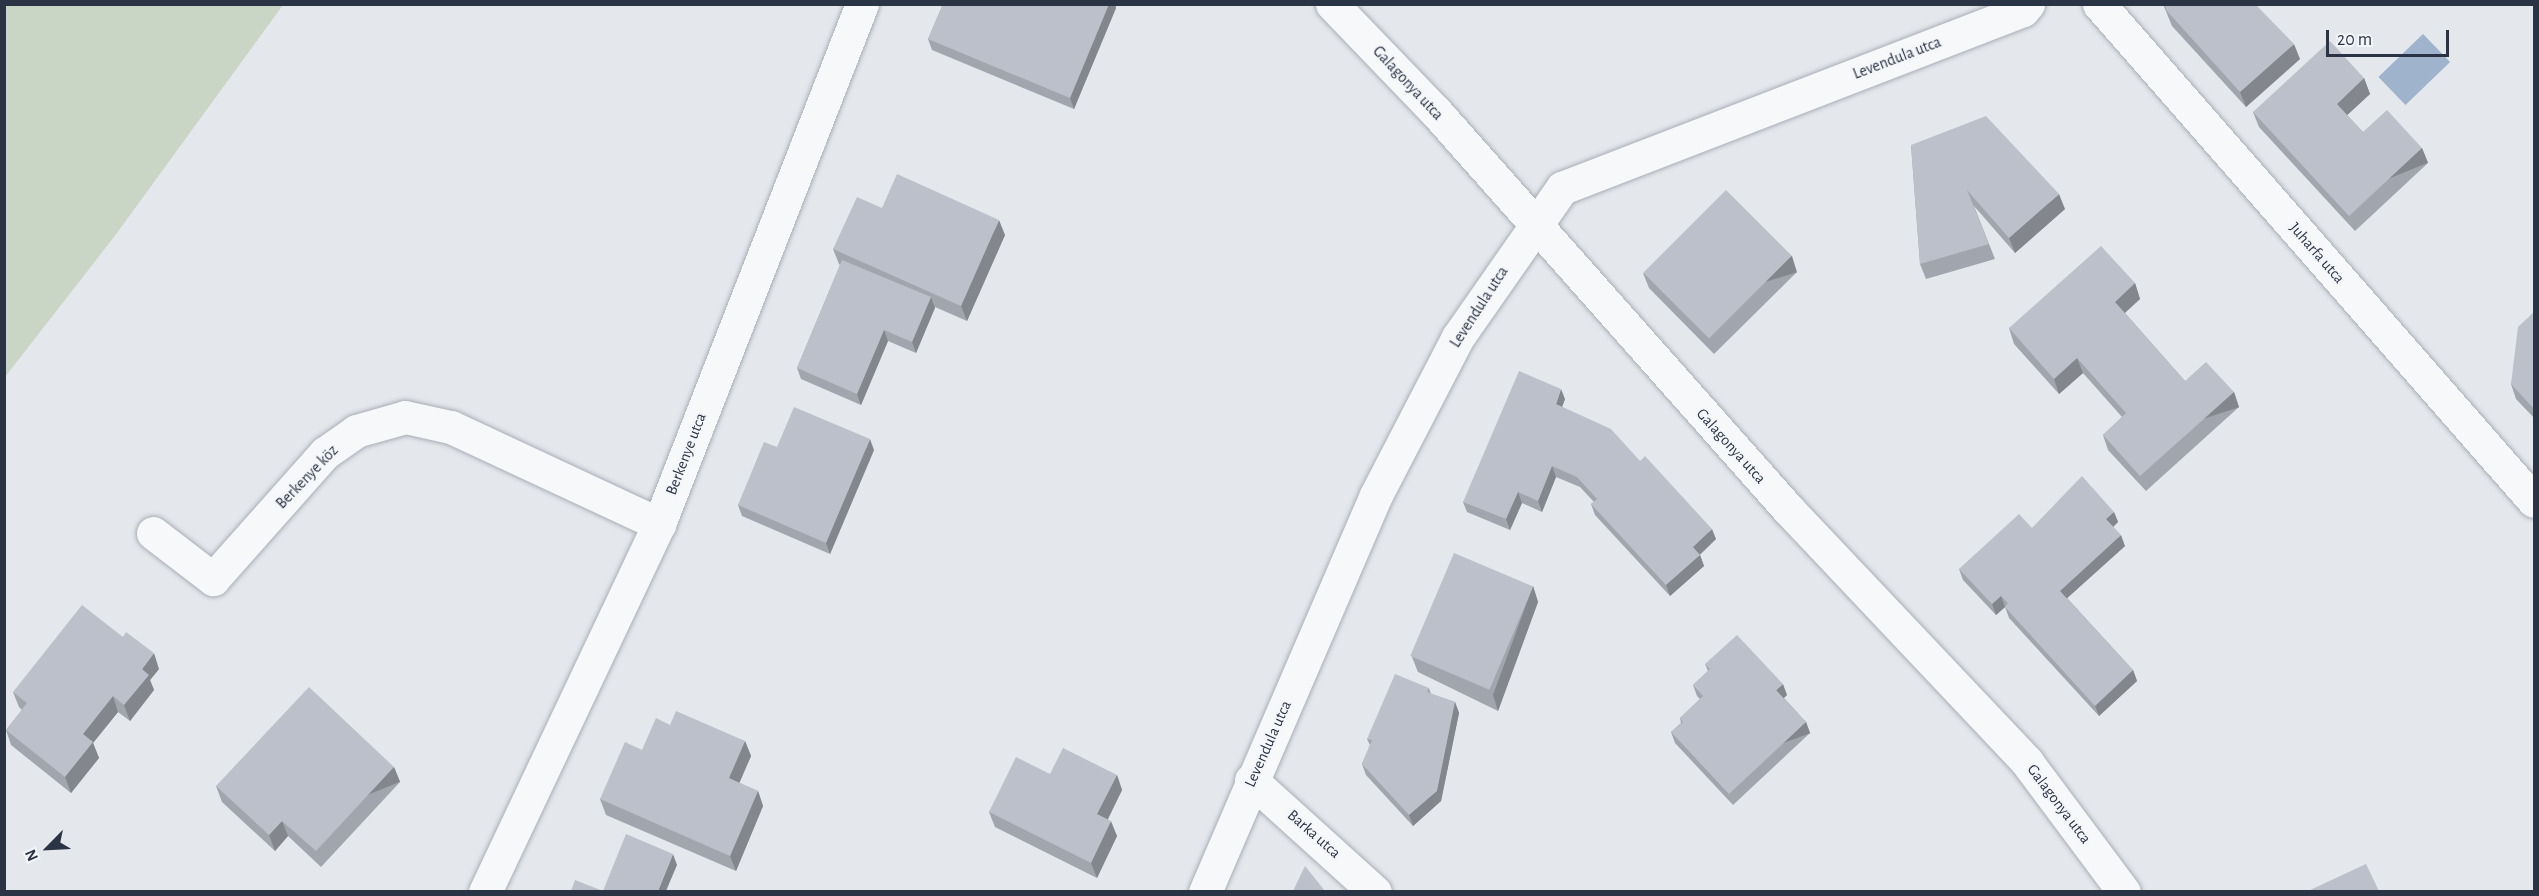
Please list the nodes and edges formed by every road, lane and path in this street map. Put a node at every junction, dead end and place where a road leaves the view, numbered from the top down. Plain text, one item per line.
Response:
1 (862, 4) edge
2 (1332, 4) edge
3 (2028, 4) edge
4 (2099, 4) edge
5 (1534, 225) junction
6 (2535, 501) edge
7 (659, 524) junction
8 (153, 533) dead end
9 (1251, 780) junction
10 (485, 891) edge
11 (1205, 891) edge
12 (1375, 891) edge
13 (2124, 891) edge

1 - 7 street, Berkenye utca
2 - 5 street, Galagonya utca
3 - 5 street, Levendula utca
4 - 6 street, Juharfa utca
5 - 9 street, Levendula utca
5 - 13 street, Galagonya utca
7 - 8 street, Berkenye köz
7 - 10 street, Berkenye utca
9 - 11 street, Levendula utca
9 - 12 street, Barka utca

